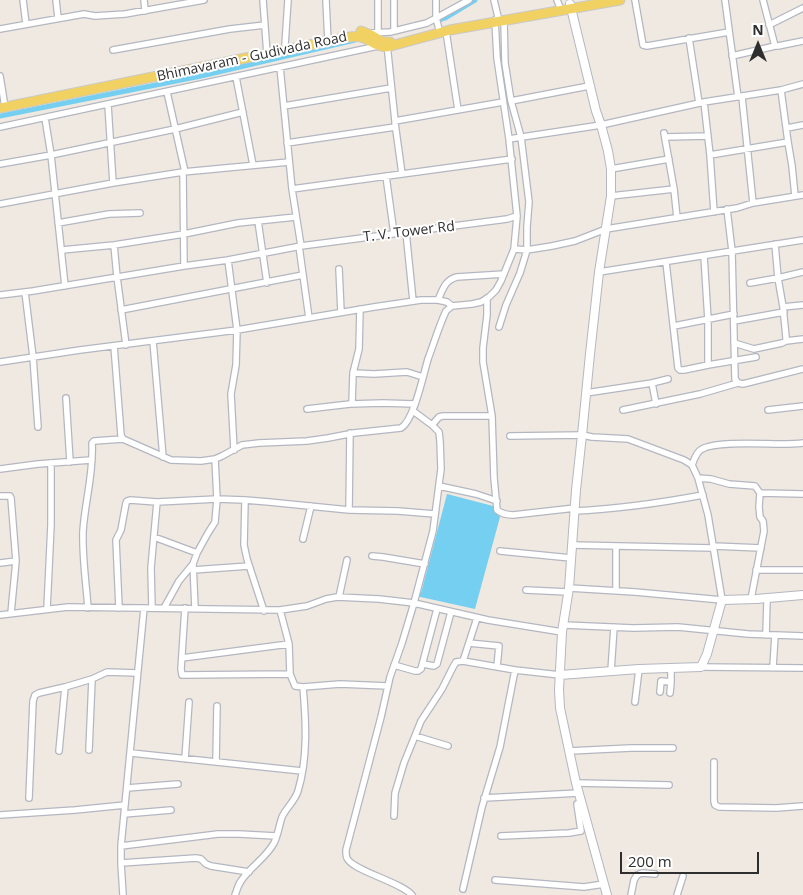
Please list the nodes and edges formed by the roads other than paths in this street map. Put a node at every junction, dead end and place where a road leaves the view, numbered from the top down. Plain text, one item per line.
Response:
1 (23, 0) edge
2 (56, 0) edge
3 (144, 0) edge
4 (204, 0) edge
5 (263, 0) edge
6 (288, 0) edge
7 (326, 0) edge
8 (378, 0) edge
9 (394, 0) edge
10 (436, 0) edge
11 (469, 0) edge
12 (494, 0) edge
13 (596, 0) edge
14 (620, 0) edge
15 (635, 0) edge
16 (725, 0) edge
17 (763, 0) edge
18 (559, 6) edge
19 (570, 6) junction
20 (803, 8) edge
21 (145, 11) junction
22 (58, 18) junction
23 (498, 20) junction
24 (26, 24) junction
25 (265, 24) junction
26 (439, 25) junction
27 (769, 25) junction
28 (0, 29) edge
29 (394, 31) junction
30 (729, 32) junction
31 (689, 38) junction
32 (327, 39) junction
33 (374, 39) junction
34 (803, 41) edge
35 (285, 45) junction
36 (774, 46) junction
37 (113, 50) dead end
38 (266, 52) junction
39 (732, 56) junction
40 (280, 67) junction
41 (0, 76) edge
42 (236, 76) junction
43 (803, 84) edge
44 (589, 86) junction
45 (391, 88) junction
46 (781, 90) junction
47 (167, 92) junction
48 (740, 97) junction
49 (511, 101) junction
50 (503, 102) junction
51 (702, 103) junction
52 (108, 104) junction
53 (2, 106) edge
54 (284, 106) junction
55 (458, 110) junction
56 (243, 112) junction
57 (45, 118) junction
58 (395, 124) junction
59 (601, 125) junction
60 (803, 125) edge
61 (0, 127) edge
62 (787, 128) junction
63 (175, 129) junction
64 (708, 136) junction
65 (522, 137) junction
66 (509, 139) junction
67 (110, 142) junction
68 (788, 142) junction
69 (287, 143) junction
70 (748, 148) junction
71 (51, 155) junction
72 (710, 155) junction
73 (512, 159) junction
74 (669, 159) junction
75 (289, 162) junction
76 (0, 164) edge
77 (253, 165) junction
78 (611, 169) junction
79 (184, 172) junction
80 (402, 174) junction
81 (386, 176) junction
82 (113, 183) junction
83 (292, 189) junction
84 (674, 189) junction
85 (55, 194) junction
86 (803, 195) edge
87 (612, 196) junction
88 (795, 196) junction
89 (753, 203) junction
90 (0, 204) edge
91 (727, 210) junction
92 (714, 212) junction
93 (140, 213) dead end
94 (517, 216) junction
95 (296, 217) junction
96 (677, 218) junction
97 (258, 221) junction
98 (58, 222) junction
99 (606, 229) junction
100 (406, 232) junction
101 (184, 234) junction
102 (394, 234) junction
103 (803, 240) edge
104 (114, 244) junction
105 (775, 244) junction
106 (300, 246) junction
107 (514, 249) junction
108 (62, 250) junction
109 (527, 250) junction
110 (732, 251) junction
111 (262, 253) junction
112 (704, 256) junction
113 (228, 260) junction
114 (666, 262) junction
115 (184, 266) junction
116 (339, 269) dead end
117 (599, 272) junction
118 (803, 272) edge
119 (504, 274) junction
120 (303, 275) junction
121 (117, 277) junction
122 (778, 278) junction
123 (750, 282) dead end
124 (267, 283) junction
125 (65, 286) junction
126 (232, 290) junction
127 (24, 292) junction
128 (0, 295) edge
129 (487, 298) junction
130 (438, 300) junction
131 (412, 301) junction
132 (803, 305) edge
133 (452, 306) junction
134 (360, 309) junction
135 (120, 310) junction
136 (783, 310) junction
137 (341, 312) junction
138 (309, 318) junction
139 (734, 318) junction
140 (708, 320) junction
141 (674, 326) junction
142 (499, 327) dead end
143 (237, 330) junction
144 (803, 338) edge
145 (152, 341) junction
146 (786, 341) junction
147 (734, 342) junction
148 (126, 345) junction
149 (114, 346) junction
150 (33, 357) junction
151 (756, 357) dead end
152 (735, 361) junction
153 (0, 362) edge
154 (708, 365) junction
155 (803, 369) edge
156 (354, 373) junction
157 (423, 377) junction
158 (668, 379) dead end
159 (652, 383) junction
160 (738, 383) junction
161 (586, 393) junction
162 (66, 398) dead end
163 (352, 404) junction
164 (415, 404) junction
165 (656, 404) junction
166 (803, 406) edge
167 (307, 409) dead end
168 (622, 410) dead end
169 (768, 410) dead end
170 (413, 411) junction
171 (492, 416) junction
172 (432, 425) junction
173 (38, 427) dead end
174 (350, 433) junction
175 (582, 435) junction
176 (510, 436) dead end
177 (123, 439) junction
178 (803, 444) edge
179 (234, 450) junction
180 (163, 457) junction
181 (215, 459) junction
182 (91, 460) junction
183 (70, 462) junction
184 (51, 463) junction
185 (692, 465) junction
186 (0, 469) edge
187 (698, 478) junction
188 (439, 486) junction
189 (760, 493) junction
190 (803, 494) edge
191 (703, 495) junction
192 (0, 496) edge
193 (217, 499) junction
194 (245, 500) junction
195 (496, 501) junction
196 (157, 502) junction
197 (311, 506) junction
198 (349, 510) junction
199 (574, 510) junction
200 (435, 514) junction
201 (154, 537) junction
202 (303, 539) dead end
203 (572, 545) junction
204 (616, 547) junction
205 (713, 547) junction
206 (761, 548) junction
207 (500, 551) dead end
208 (197, 553) junction
209 (372, 556) dead end
210 (572, 558) junction
211 (346, 560) dead end
212 (16, 561) junction
213 (0, 562) edge
214 (425, 564) junction
215 (249, 566) junction
216 (193, 567) junction
217 (756, 570) junction
218 (803, 570) edge
219 (526, 590) dead end
220 (568, 590) junction
221 (616, 591) junction
222 (803, 594) edge
223 (339, 597) junction
224 (751, 599) junction
225 (722, 600) junction
226 (767, 601) dead end
227 (414, 603) junction
228 (88, 608) junction
229 (119, 608) junction
230 (144, 608) junction
231 (152, 608) junction
232 (164, 608) junction
233 (185, 608) junction
234 (195, 608) junction
235 (46, 609) junction
236 (437, 609) junction
237 (280, 610) junction
238 (264, 611) junction
239 (451, 612) junction
240 (11, 614) junction
241 (0, 615) edge
242 (477, 618) junction
243 (614, 627) junction
244 (563, 629) junction
245 (714, 631) junction
246 (766, 635) junction
247 (775, 635) junction
248 (803, 636) edge
249 (469, 643) junction
250 (289, 644) junction
251 (182, 658) junction
252 (463, 661) junction
253 (422, 664) junction
254 (394, 665) junction
255 (497, 667) junction
256 (701, 667) junction
257 (773, 667) junction
258 (671, 668) junction
259 (803, 668) edge
260 (639, 669) junction
261 (515, 670) junction
262 (611, 672) junction
263 (137, 673) junction
264 (290, 674) junction
265 (560, 676) junction
266 (92, 679) junction
267 (671, 682) junction
268 (388, 686) junction
269 (65, 687) junction
270 (303, 687) junction
271 (660, 692) dead end
272 (670, 693) dead end
273 (189, 702) dead end
274 (635, 702) dead end
275 (217, 706) dead end
276 (414, 736) junction
277 (448, 746) dead end
278 (673, 748) dead end
279 (89, 750) dead end
280 (59, 751) dead end
281 (569, 751) junction
282 (131, 753) junction
283 (185, 759) junction
284 (216, 762) junction
285 (714, 762) dead end
286 (302, 771) junction
287 (576, 782) junction
288 (178, 784) dead end
289 (669, 785) dead end
290 (127, 788) junction
291 (579, 793) junction
292 (29, 798) dead end
293 (484, 798) junction
294 (581, 803) junction
295 (125, 805) junction
296 (803, 806) edge
297 (172, 810) dead end
298 (124, 814) junction
299 (0, 815) edge
300 (394, 816) dead end
301 (276, 836) junction
302 (501, 836) dead end
303 (121, 846) junction
304 (121, 864) junction
305 (249, 872) junction
306 (655, 874) dead end
307 (683, 876) dead end
308 (495, 880) dead end
309 (597, 885) junction
310 (463, 889) dead end
311 (123, 895) edge
312 (235, 895) edge
313 (412, 895) edge
314 (607, 895) edge
315 (631, 895) edge
316 (677, 895) edge

1 - 24 street
2 - 22 street
3 - 21 street
4 - 21 street
5 - 25 street
6 - 35 street
7 - 32 street
8 - 33 street
9 - 29 street
10 - 26 street
11 - 26 street
12 - 23 street
13 - 19 main road
14 - 19 main road
15 - 31 street
16 - 30 street
17 - 27 street
18 - 19 main road
18 - 23 main road
19 - 44 main road
20 - 27 street
21 - 22 street
22 - 24 street
23 - 26 main road
23 - 49 street
23 - 50 street
24 - 28 street
25 - 37 street
25 - 38 street
26 - 29 street
26 - 33 main road
26 - 55 street
27 - 36 street
29 - 33 street
30 - 31 street
30 - 39 street
31 - 51 street
32 - 33 main road, Bhimavaram - Gudivada Road
32 - 35 main road, Bhimavaram - Gudivada Road
32 - 38 main road, Bhimavaram - Gudivada Road
33 - 40 street
33 - 45 street
34 - 36 street
35 - 38 main road, Bhimavaram - Gudivada Road
36 - 39 street
38 - 53 main road, Bhimavaram - Gudivada Road
39 - 48 street
40 - 42 street
40 - 54 street
41 - 53 street
42 - 47 street
42 - 56 street
43 - 46 street
44 - 49 street
44 - 59 main road
45 - 54 street
45 - 58 street
46 - 48 street
46 - 62 street
47 - 52 street
47 - 63 street
48 - 51 street
48 - 70 street
49 - 65 street
50 - 55 street
50 - 66 street
51 - 59 street
51 - 64 street
52 - 57 street
52 - 67 street
54 - 69 street
55 - 58 street
56 - 63 street
56 - 77 street
57 - 61 street
57 - 71 street
58 - 69 street
58 - 80 street
59 - 65 street
59 - 78 main road
60 - 62 street
62 - 68 street
63 - 67 street
63 - 79 street
64 - 72 street
64 - 74 street
65 - 66 street
65 - 109 street
66 - 73 street
67 - 71 street
67 - 82 street
68 - 70 street
68 - 88 street
69 - 75 street
70 - 72 street
70 - 89 street
71 - 76 street
71 - 85 street
72 - 92 street
73 - 80 street
73 - 94 street
74 - 78 street
74 - 84 street
75 - 77 street
75 - 83 street
77 - 79 street
78 - 87 main road
79 - 82 street
79 - 101 street
80 - 81 street
81 - 83 street
81 - 102 street
82 - 85 street
83 - 95 street
84 - 87 street
84 - 96 street
85 - 90 street
85 - 98 street
86 - 88 street
87 - 99 main road
88 - 89 street
89 - 91 street
91 - 92 street
91 - 110 street
92 - 96 street
93 - 98 street
94 - 100 street, T. V. Tower Rd
94 - 107 street
95 - 97 street
95 - 106 street
96 - 99 street
97 - 101 street
97 - 111 street
98 - 108 street
99 - 109 street
99 - 117 main road
100 - 102 street, T. V. Tower Rd
100 - 131 street
101 - 104 street
101 - 115 street
102 - 106 street, T. V. Tower Rd
103 - 105 street
104 - 108 street
104 - 121 street
105 - 110 street
105 - 122 street
106 - 111 street, T. V. Tower Rd
106 - 120 street
107 - 109 street
107 - 119 street
108 - 125 street
109 - 142 street
110 - 112 street
110 - 139 street
111 - 113 street, T. V. Tower Rd
111 - 124 street
112 - 114 street
112 - 140 street
113 - 115 street, T. V. Tower Rd
113 - 126 street
114 - 117 street
114 - 141 street
115 - 121 street, T. V. Tower Rd
116 - 137 street
117 - 161 main road
118 - 122 street
119 - 129 street
119 - 130 street
120 - 124 street
120 - 138 street
121 - 125 street, T. V. Tower Rd
121 - 135 street
122 - 123 street
122 - 136 street
124 - 126 street
125 - 127 street, T. V. Tower Rd
126 - 135 street
126 - 143 street
127 - 128 street, T. V. Tower Rd
127 - 150 street
129 - 133 street
129 - 171 street
130 - 131 street
130 - 133 street
131 - 134 street
132 - 136 street
133 - 157 street
134 - 137 street
134 - 156 street
135 - 148 street
136 - 139 street
136 - 146 street
137 - 138 street
138 - 143 street
139 - 140 street
139 - 147 street
140 - 141 street
140 - 154 street
141 - 154 street
143 - 145 street
143 - 179 street
144 - 146 street
145 - 148 street
145 - 180 street
146 - 147 street
147 - 152 street
148 - 149 street
149 - 150 street
149 - 177 street
150 - 153 street
150 - 173 street
151 - 152 street
152 - 154 street
152 - 160 street
155 - 160 street
156 - 157 street
156 - 163 street
157 - 164 street
158 - 159 street
159 - 161 street
159 - 165 street
160 - 165 street
161 - 175 main road
162 - 183 street
163 - 164 street
163 - 167 street
164 - 170 street
165 - 168 street
166 - 169 street
170 - 172 street
170 - 174 street
171 - 172 street
171 - 195 street
172 - 188 street
174 - 179 street
174 - 198 street
175 - 176 street
175 - 185 street
175 - 199 main road
177 - 180 street
177 - 182 street
178 - 185 street
179 - 181 street
180 - 181 street
181 - 193 street
182 - 183 street
182 - 228 street
183 - 184 street
184 - 186 street
184 - 235 street
185 - 187 street
187 - 189 street
187 - 191 street
188 - 195 street
188 - 200 street
189 - 190 street
189 - 206 street
191 - 199 street
191 - 205 street
192 - 212 street
193 - 194 street
193 - 196 street
193 - 208 street
194 - 197 street
194 - 215 street
195 - 199 street
196 - 201 street
196 - 229 street
197 - 198 street
197 - 202 street
198 - 200 street
199 - 203 main road
200 - 214 street
201 - 208 street
201 - 231 street
203 - 204 street
203 - 210 main road
204 - 205 street
204 - 221 street
205 - 206 street
205 - 225 street
206 - 217 street
207 - 210 street
208 - 216 street
209 - 214 street
210 - 220 main road
211 - 223 street
212 - 213 street
212 - 240 street
214 - 227 street
215 - 216 street
215 - 238 street
216 - 232 street
216 - 234 street
217 - 218 street
217 - 224 street
219 - 220 street
220 - 221 street
220 - 244 main road
221 - 225 street
222 - 224 main road
223 - 227 street
223 - 237 street
224 - 225 main road
225 - 245 main road
226 - 246 street
227 - 236 street
227 - 254 street
228 - 229 street
228 - 235 street
229 - 230 street
230 - 231 street
230 - 263 street
231 - 232 street
232 - 233 street
233 - 234 street
233 - 251 street
234 - 238 street
235 - 240 street
236 - 239 street
236 - 253 street
237 - 238 street
237 - 250 street
239 - 242 street
239 - 253 street
240 - 241 street
242 - 244 street
242 - 249 street
243 - 244 street
243 - 245 street
243 - 262 street
244 - 265 main road
245 - 246 street
245 - 256 main road
246 - 247 street
247 - 248 street
247 - 257 street
249 - 252 street
249 - 255 street
250 - 251 street
250 - 264 street
251 - 264 street
252 - 255 street
252 - 276 street
253 - 254 street
254 - 268 street
255 - 261 street
256 - 257 street
256 - 258 main road
257 - 259 street
258 - 260 main road
258 - 267 street
260 - 262 main road
260 - 274 street
261 - 265 street
261 - 293 street
262 - 265 main road
263 - 266 street
263 - 282 street
264 - 270 street
265 - 281 main road
266 - 269 street
266 - 279 street
267 - 271 street
267 - 272 street
268 - 270 street
268 - 313 street
269 - 280 street
269 - 292 street
270 - 286 street
273 - 283 street
275 - 284 street
276 - 277 street
276 - 300 street
278 - 281 street
281 - 287 main road
282 - 283 street
282 - 290 street
283 - 284 street
284 - 286 street
285 - 296 street
286 - 301 street
287 - 289 street
287 - 291 main road
288 - 290 street
290 - 295 street
291 - 293 street
291 - 294 main road
293 - 310 street
294 - 302 street
294 - 309 main road
295 - 298 street
295 - 299 street
297 - 298 street
298 - 303 street
301 - 303 street
301 - 305 street
303 - 304 street
304 - 305 street
304 - 311 street
305 - 312 street
306 - 315 street
307 - 316 street
308 - 309 street
309 - 314 main road

